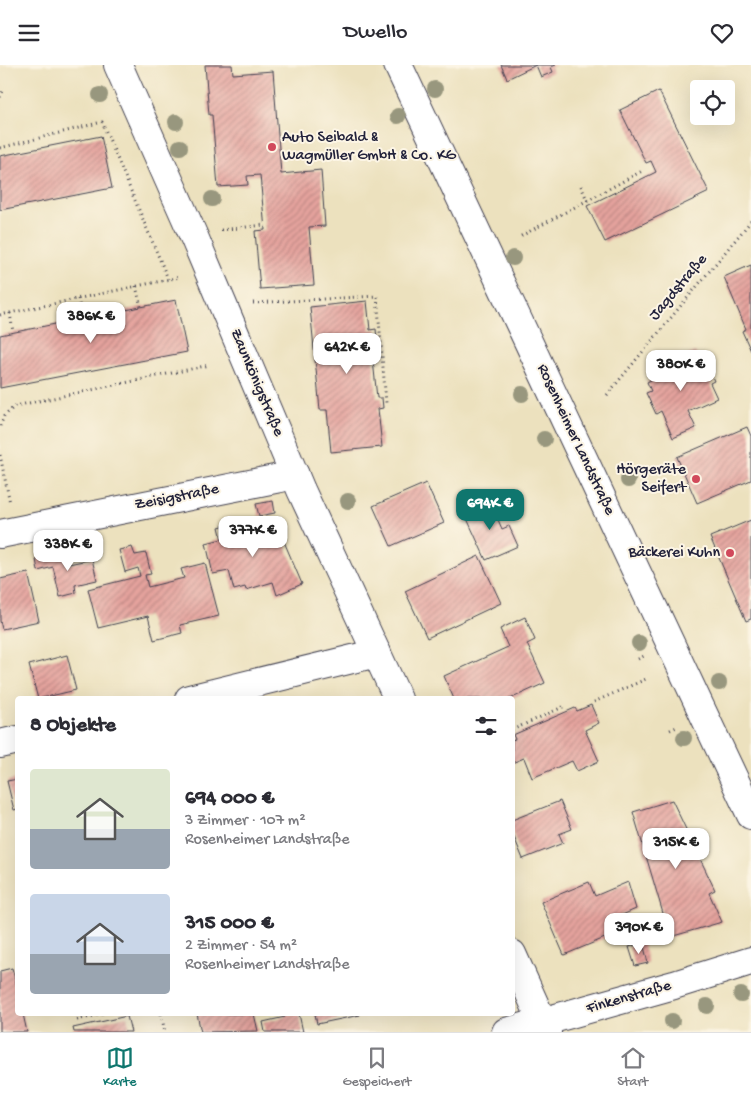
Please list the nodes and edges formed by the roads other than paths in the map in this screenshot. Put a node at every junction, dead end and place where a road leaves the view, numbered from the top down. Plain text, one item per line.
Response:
1 (118, 65) edge
2 (398, 65) edge
3 (295, 475) junction
4 (8, 532) edge
5 (377, 653) junction
6 (200, 696) edge
7 (397, 696) edge
8 (15, 741) edge
9 (0, 744) edge
10 (751, 815) edge
11 (751, 961) edge
12 (515, 962) edge
13 (545, 1027) edge
14 (506, 1032) edge

1 - 3 street, Zaunkönigstraße
2 - 10 street, Rosenheimer Landstraße
3 - 4 street, Zeisigstraße
3 - 5 street, Zaunkönigstraße
5 - 6 street
5 - 7 street, Zaunkönigstraße
8 - 9 street
11 - 13 street, Finkenstraße
12 - 13 street
13 - 14 street, Finkenstraße

